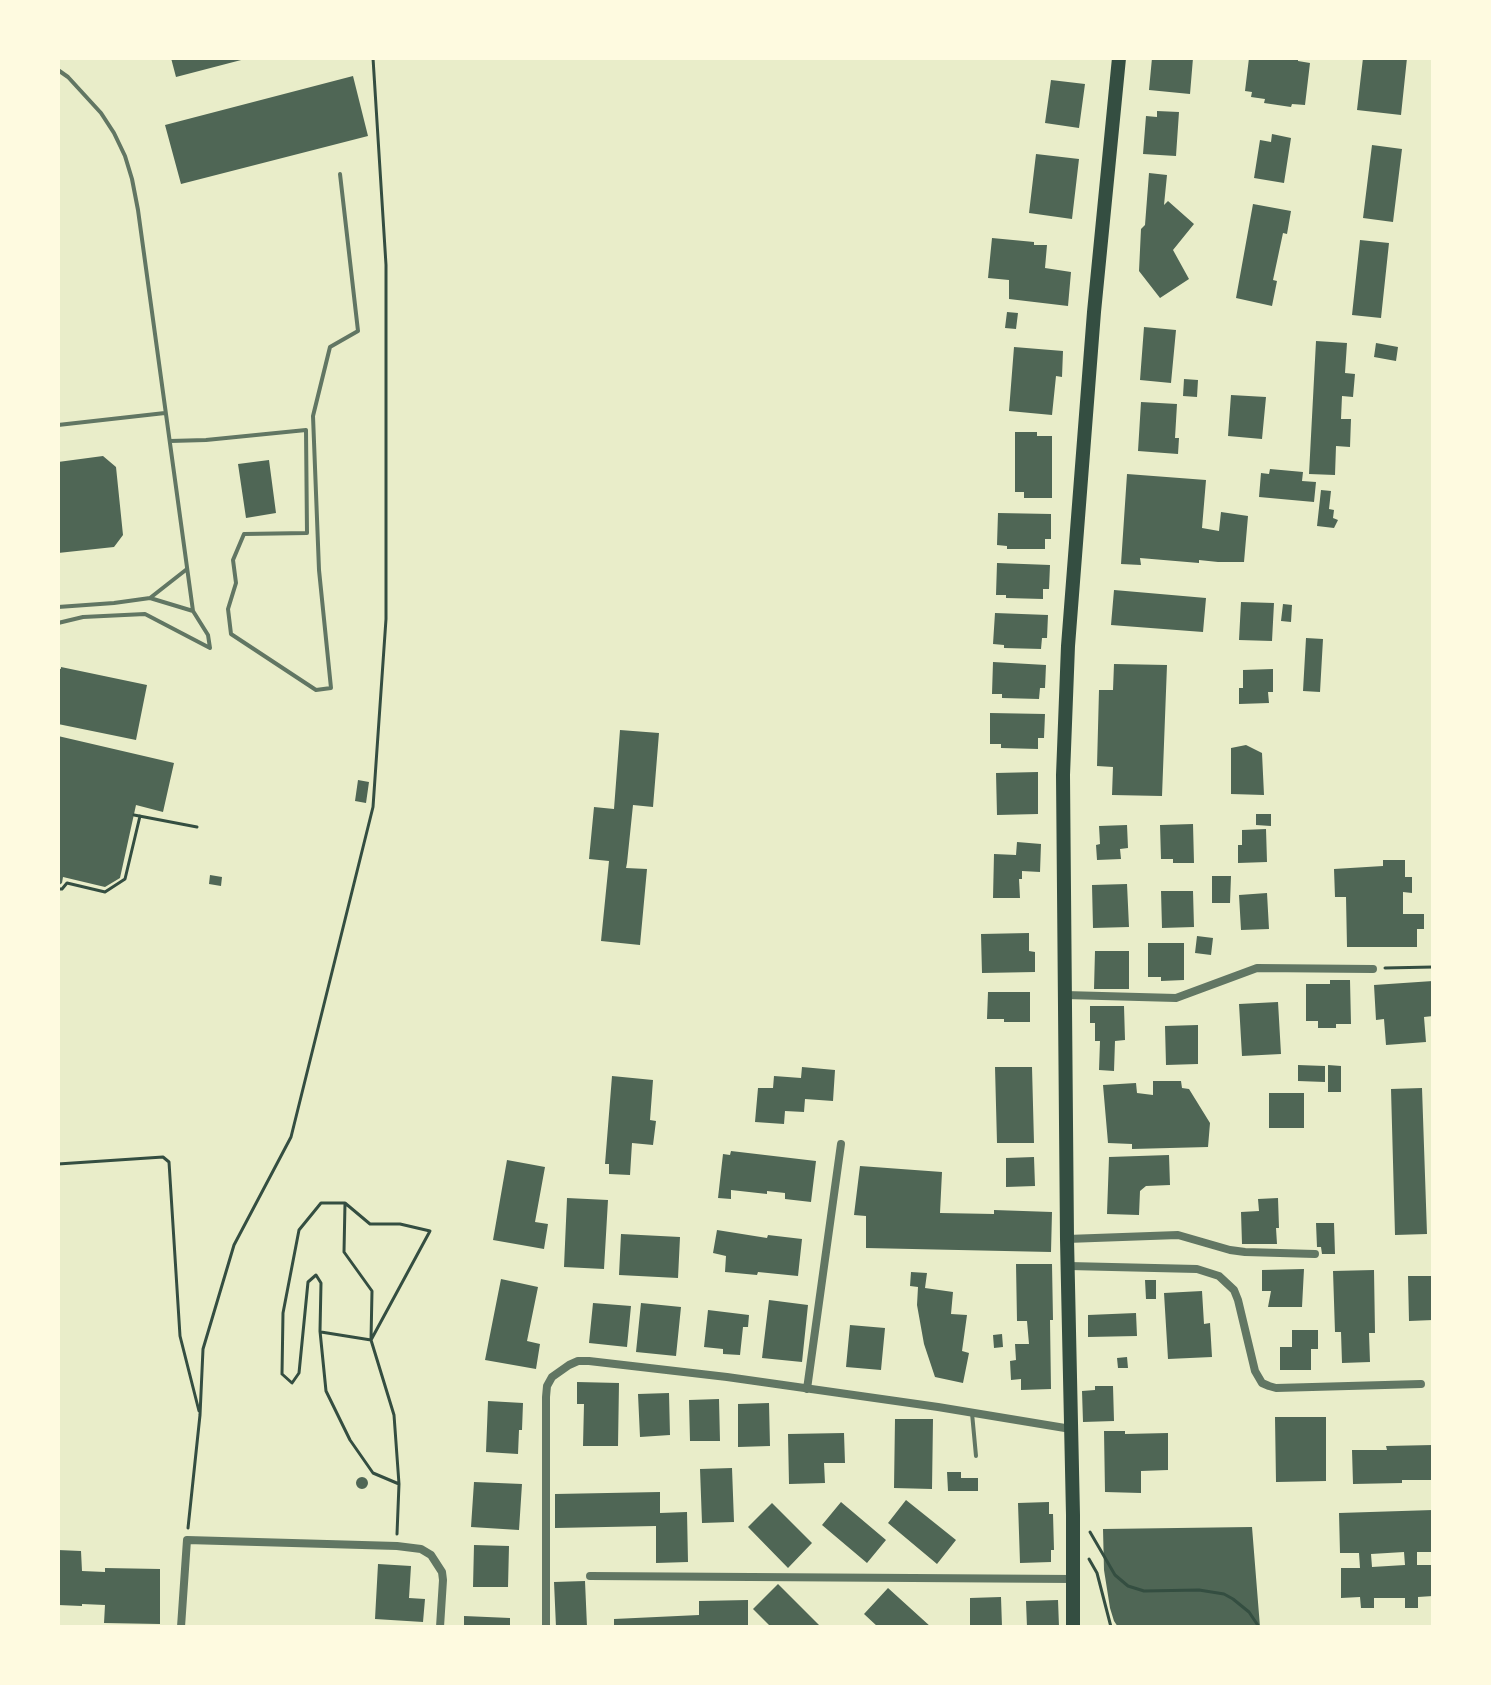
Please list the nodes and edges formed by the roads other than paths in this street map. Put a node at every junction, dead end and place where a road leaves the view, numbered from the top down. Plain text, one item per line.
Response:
1 (1119, 58) edge
2 (58, 70) edge
3 (340, 174) dead end
4 (165, 413) junction
5 (58, 425) edge
6 (170, 441) junction
7 (187, 569) junction
8 (150, 598) junction
9 (58, 607) edge
10 (193, 611) junction
11 (58, 623) edge
12 (1373, 969) road end
13 (1065, 995) junction
14 (841, 1144) dead end
15 (1067, 1239) junction
16 (1315, 1254) dead end
17 (1069, 1266) junction
18 (1421, 1384) dead end
19 (807, 1389) junction
20 (972, 1413) junction
21 (1071, 1429) junction
22 (976, 1456) dead end
23 (590, 1576) dead end
24 (1073, 1579) junction
25 (181, 1627) edge
26 (440, 1627) edge
27 (546, 1627) edge
28 (1073, 1627) edge

1 - 13 main road
2 - 4 lane
3 - 6 lane
4 - 5 lane
4 - 6 lane
6 - 7 lane
7 - 8 lane
7 - 10 lane
8 - 9 lane
8 - 10 lane
10 - 11 lane
12 - 13 street
13 - 15 main road
14 - 19 street
15 - 16 street
15 - 17 main road
17 - 18 street
17 - 21 main road
19 - 20 street
19 - 27 street
20 - 21 street
20 - 22 lane
21 - 24 main road
23 - 24 street
24 - 28 main road
25 - 26 street

